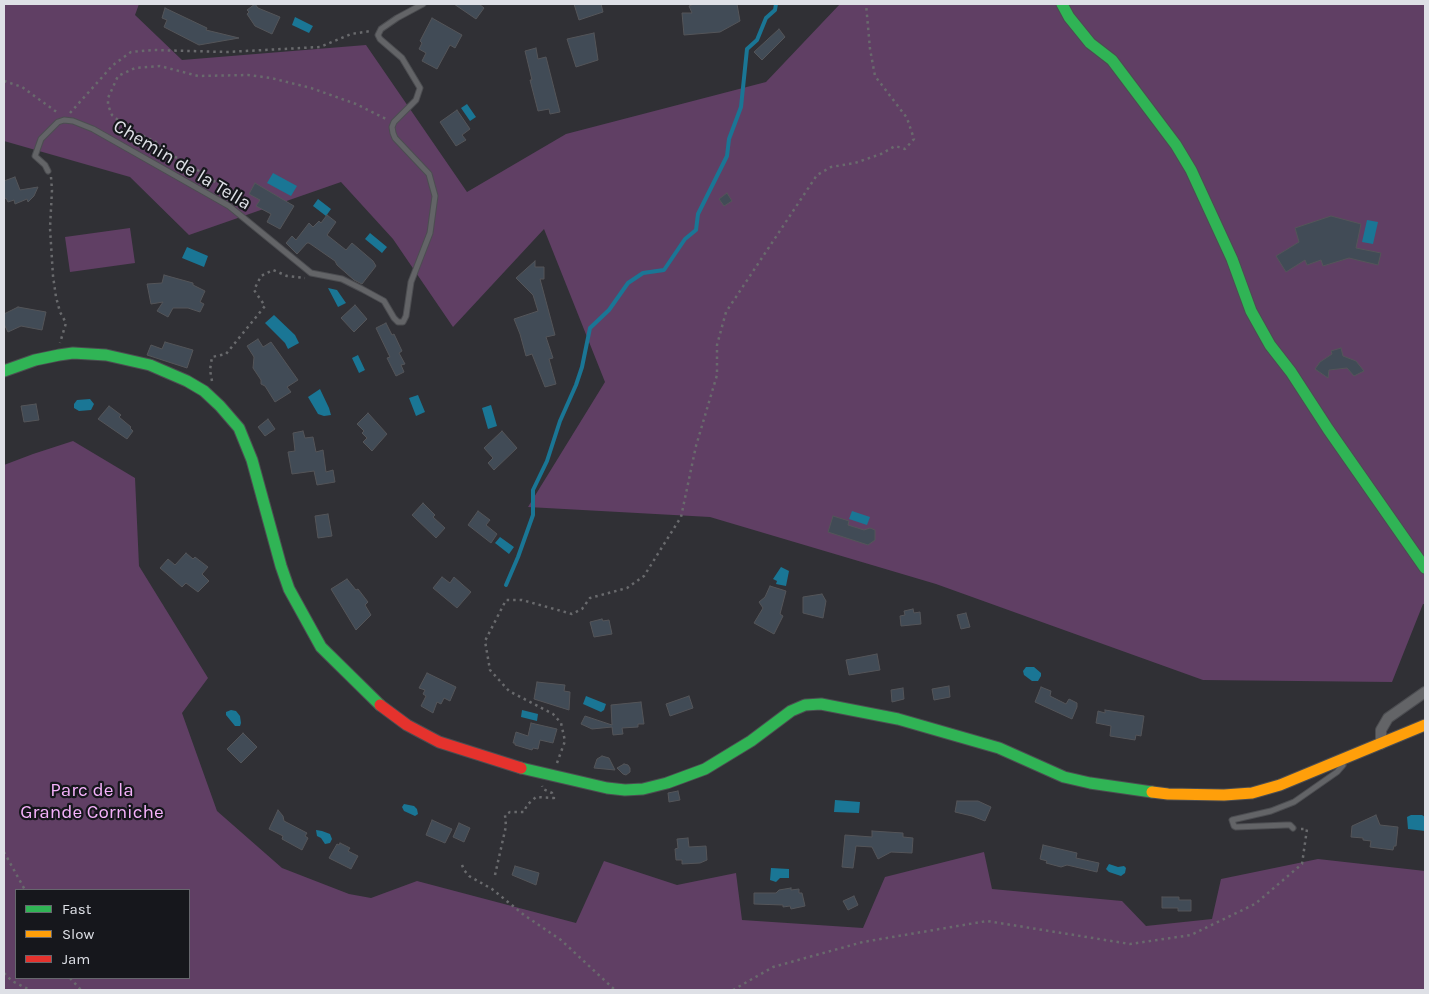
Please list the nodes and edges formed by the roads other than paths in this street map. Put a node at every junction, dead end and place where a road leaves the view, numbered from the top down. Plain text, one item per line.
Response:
1 (423, 4) edge
2 (1062, 4) edge
3 (48, 171) road end
4 (4, 370) edge
5 (1425, 568) edge
6 (1425, 692) edge
7 (1425, 725) edge
8 (1381, 744) junction
9 (1348, 758) junction
10 (1293, 828) road end

1 - 3 lane, Chemin de la Tella
2 - 5 main road
4 - 9 main road
6 - 8 street
7 - 8 main road
8 - 9 main road
9 - 10 lane

